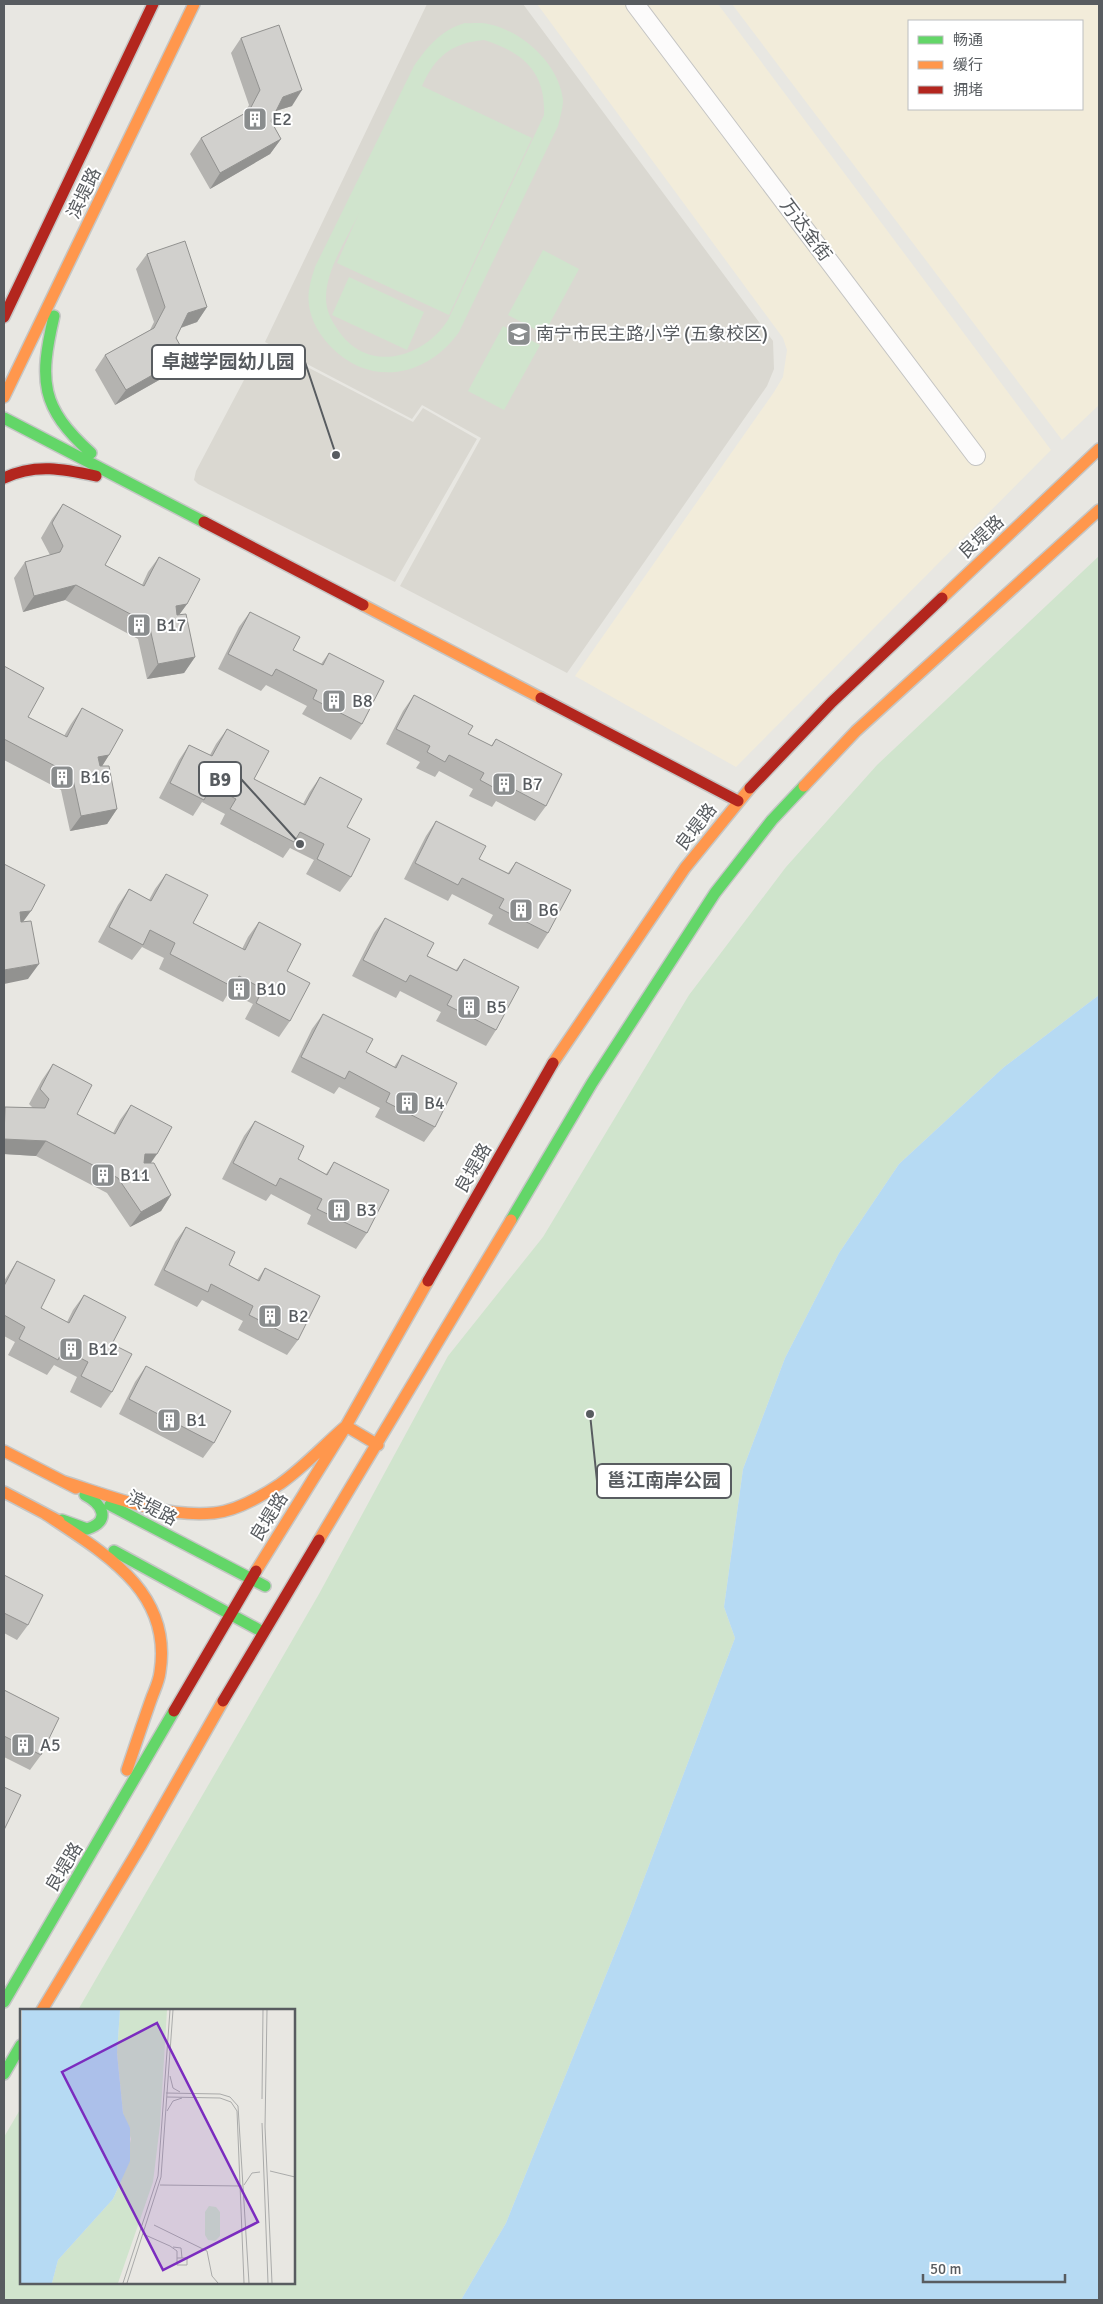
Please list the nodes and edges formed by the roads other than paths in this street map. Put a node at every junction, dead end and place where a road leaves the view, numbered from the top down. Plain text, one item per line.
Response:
1 (153, 4) edge
2 (194, 4) edge
3 (635, 4) edge
4 (63, 266) junction
5 (4, 317) edge
6 (4, 397) edge
7 (4, 418) edge
8 (1099, 449) edge
9 (976, 456) dead end
10 (4, 478) edge
11 (126, 482) junction
12 (1099, 510) edge
13 (738, 801) junction
14 (346, 1426) junction
15 (378, 1445) junction
16 (4, 1451) edge
17 (62, 1481) junction
18 (4, 1492) edge
19 (44, 1513) junction
20 (252, 1579) junction
21 (285, 1596) junction
22 (230, 1612) junction
23 (263, 1632) junction
24 (112, 1829) junction
25 (4, 2002) edge
26 (43, 2009) edge
27 (20, 2047) edge
28 (4, 2074) edge

1 - 5 main road, 滨堤路
2 - 4 main road, 滨堤路
3 - 9 street, 万达金街
4 - 6 main road, 滨堤路
4 - 11 main road
7 - 11 main road
8 - 13 main road, 良堤路
10 - 11 main road
11 - 13 main road
12 - 15 main road
13 - 14 main road, 良堤路
14 - 15 main road
14 - 17 main road
14 - 20 main road, 良堤路
15 - 21 main road
16 - 17 main road, 滨堤路
17 - 19 main road
17 - 20 main road, 滨堤路
18 - 19 main road
19 - 22 main road
19 - 24 main road
20 - 21 main road, 滨堤路
20 - 22 main road, 良堤路
21 - 23 main road
22 - 23 main road
22 - 24 main road, 良堤路
23 - 26 main road
24 - 25 main road, 良堤路
27 - 28 main road

